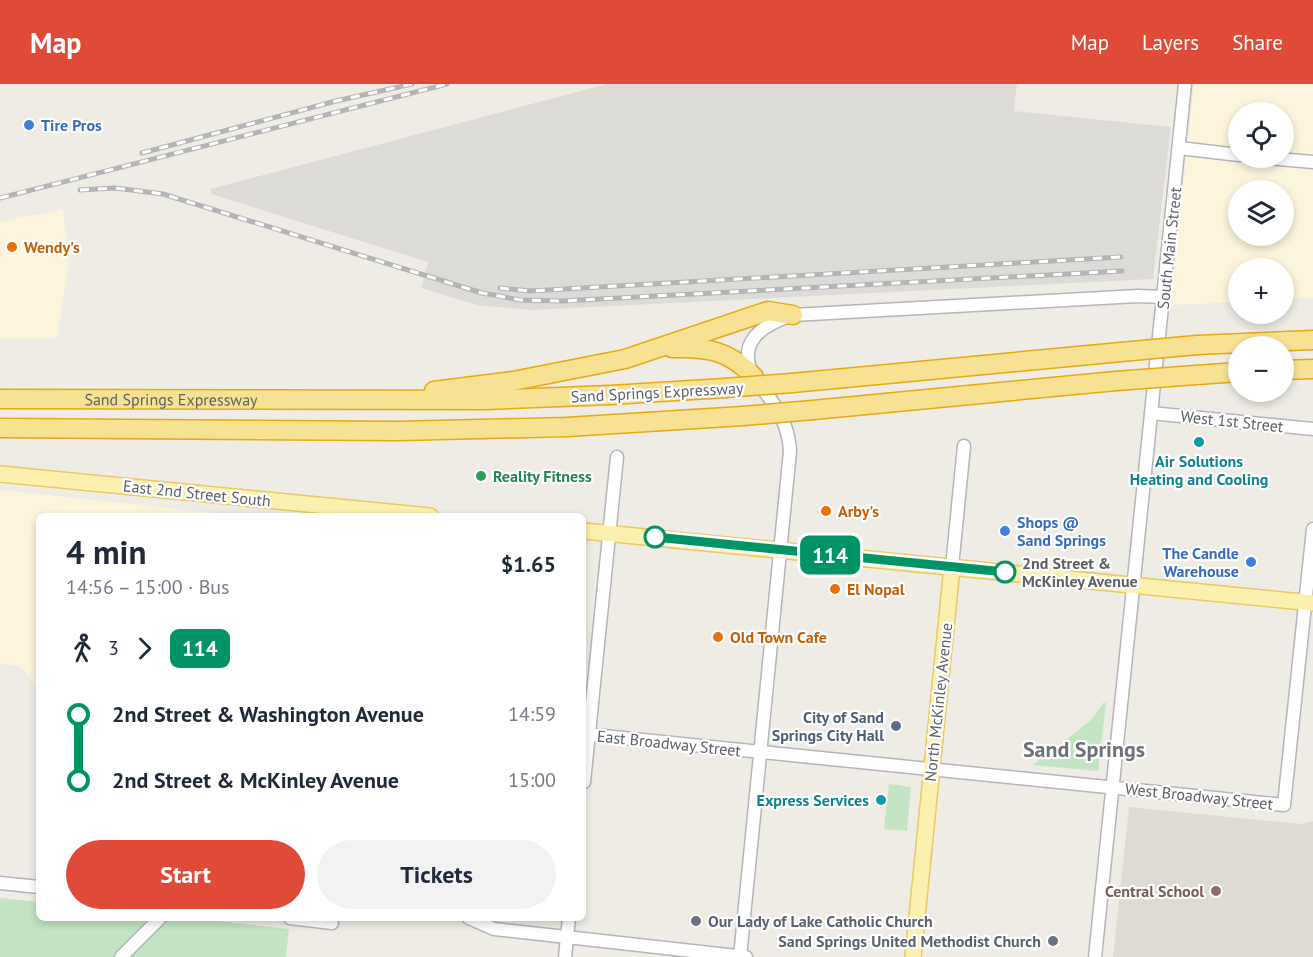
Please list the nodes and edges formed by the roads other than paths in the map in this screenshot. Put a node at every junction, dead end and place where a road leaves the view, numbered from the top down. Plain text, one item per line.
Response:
1 (1185, 84) edge
2 (1179, 148) junction
3 (1228, 154) edge
4 (1294, 160) edge
5 (1313, 162) edge
6 (1164, 297) junction
7 (793, 315) junction
8 (1313, 340) edge
9 (665, 348) junction
10 (1313, 369) edge
11 (1294, 370) edge
12 (1228, 373) edge
13 (754, 377) junction
14 (0, 399) edge
15 (360, 401) junction
16 (1151, 413) junction
17 (0, 428) edge
18 (1313, 429) edge
19 (964, 446) dead end
20 (617, 457) dead end
21 (0, 474) edge
22 (382, 513) edge
23 (1313, 529) edge
24 (586, 531) edge
25 (608, 533) junction
26 (780, 549) junction
27 (952, 567) junction
28 (1134, 586) junction
29 (1309, 603) edge
30 (586, 735) edge
31 (760, 753) junction
32 (932, 768) junction
33 (1113, 787) junction
34 (0, 883) edge
35 (36, 887) edge
36 (157, 921) edge
37 (315, 921) edge
38 (476, 921) edge
39 (570, 921) edge
40 (332, 923) dead end
41 (567, 939) junction
42 (121, 957) edge
43 (565, 957) edge
44 (742, 957) edge
45 (913, 957) edge
46 (1095, 957) edge

1 - 2 street, South Main Street
2 - 3 street
2 - 6 street, South Main Street
4 - 5 street
6 - 7 street
6 - 16 street, South Main Street
7 - 9 highway
7 - 13 street
8 - 15 highway, Sand Springs Expressway, bridge
9 - 13 highway
9 - 15 highway
10 - 11 highway
12 - 17 highway, Sand Springs Expressway, bridge
13 - 26 street
14 - 15 highway, Sand Springs Expressway
16 - 18 street, West 1st Street
16 - 28 street, South Main Street
19 - 27 street, North McKinley Avenue
20 - 25 street
21 - 22 main road, East 2nd Street South
23 - 29 street
24 - 25 main road
25 - 26 main road
25 - 30 street
26 - 27 main road
26 - 31 street
27 - 28 main road
27 - 32 main road, North McKinley Avenue
28 - 29 main road
28 - 33 street, South Main Street
29 - 33 street, West Broadway Street
30 - 31 street, East Broadway Street
31 - 32 street, East Broadway Street
31 - 44 street
32 - 33 street, East Broadway Street
32 - 45 main road, North McKinley Avenue
33 - 46 street, South Main Street
34 - 35 street
36 - 42 street
37 - 40 street
38 - 41 street
39 - 41 street
41 - 43 street
41 - 44 street

